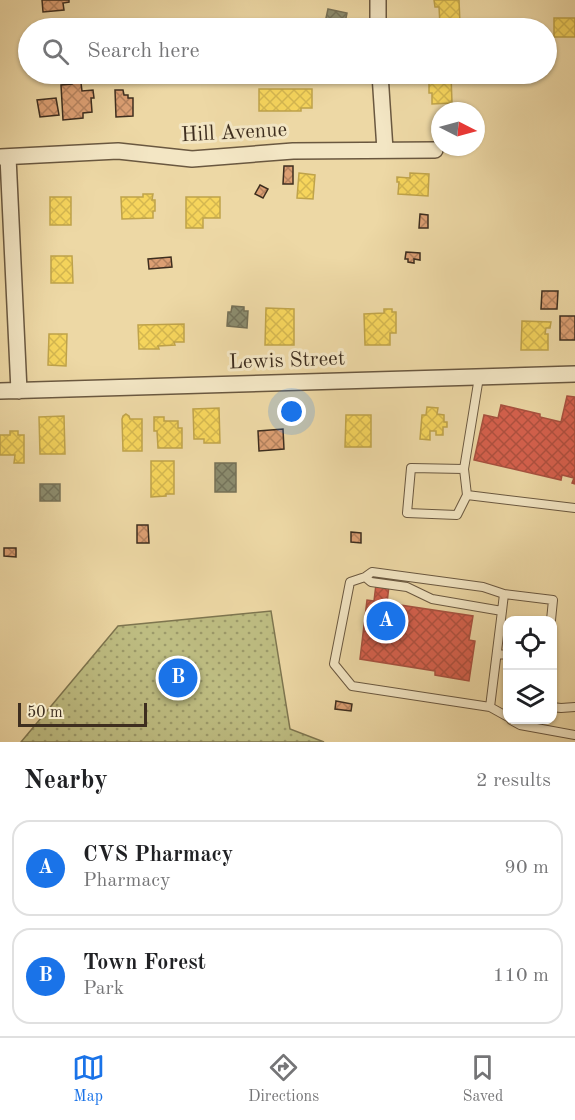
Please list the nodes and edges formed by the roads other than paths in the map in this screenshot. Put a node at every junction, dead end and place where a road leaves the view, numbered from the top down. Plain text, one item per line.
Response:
1 (378, 0) edge
2 (378, 18) edge
3 (381, 84) edge
4 (385, 150) junction
5 (431, 150) edge
6 (4, 157) edge
7 (575, 374) edge
8 (479, 377) junction
9 (0, 391) edge
10 (19, 391) junction
11 (464, 469) junction
12 (467, 495) junction
13 (575, 508) edge
14 (365, 577) junction
15 (504, 594) junction
16 (502, 611) junction
17 (551, 616) edge
18 (497, 654) junction
19 (503, 655) edge
20 (490, 707) junction
21 (575, 707) edge
22 (557, 708) edge
23 (503, 714) edge
24 (519, 724) edge
25 (575, 735) edge

1 - 2 street
3 - 4 street
4 - 5 street, Hill Avenue
4 - 6 street, Hill Avenue
6 - 10 street
7 - 8 street, Lewis Street
8 - 10 street, Lewis Street
8 - 11 lane
9 - 10 street, Lewis Street
11 - 12 lane
11 - 12 lane
12 - 13 lane
14 - 15 lane
14 - 16 lane
14 - 20 lane
15 - 16 lane
15 - 17 lane
16 - 18 lane
18 - 19 lane
18 - 20 lane
20 - 23 lane
21 - 22 lane
24 - 25 lane

